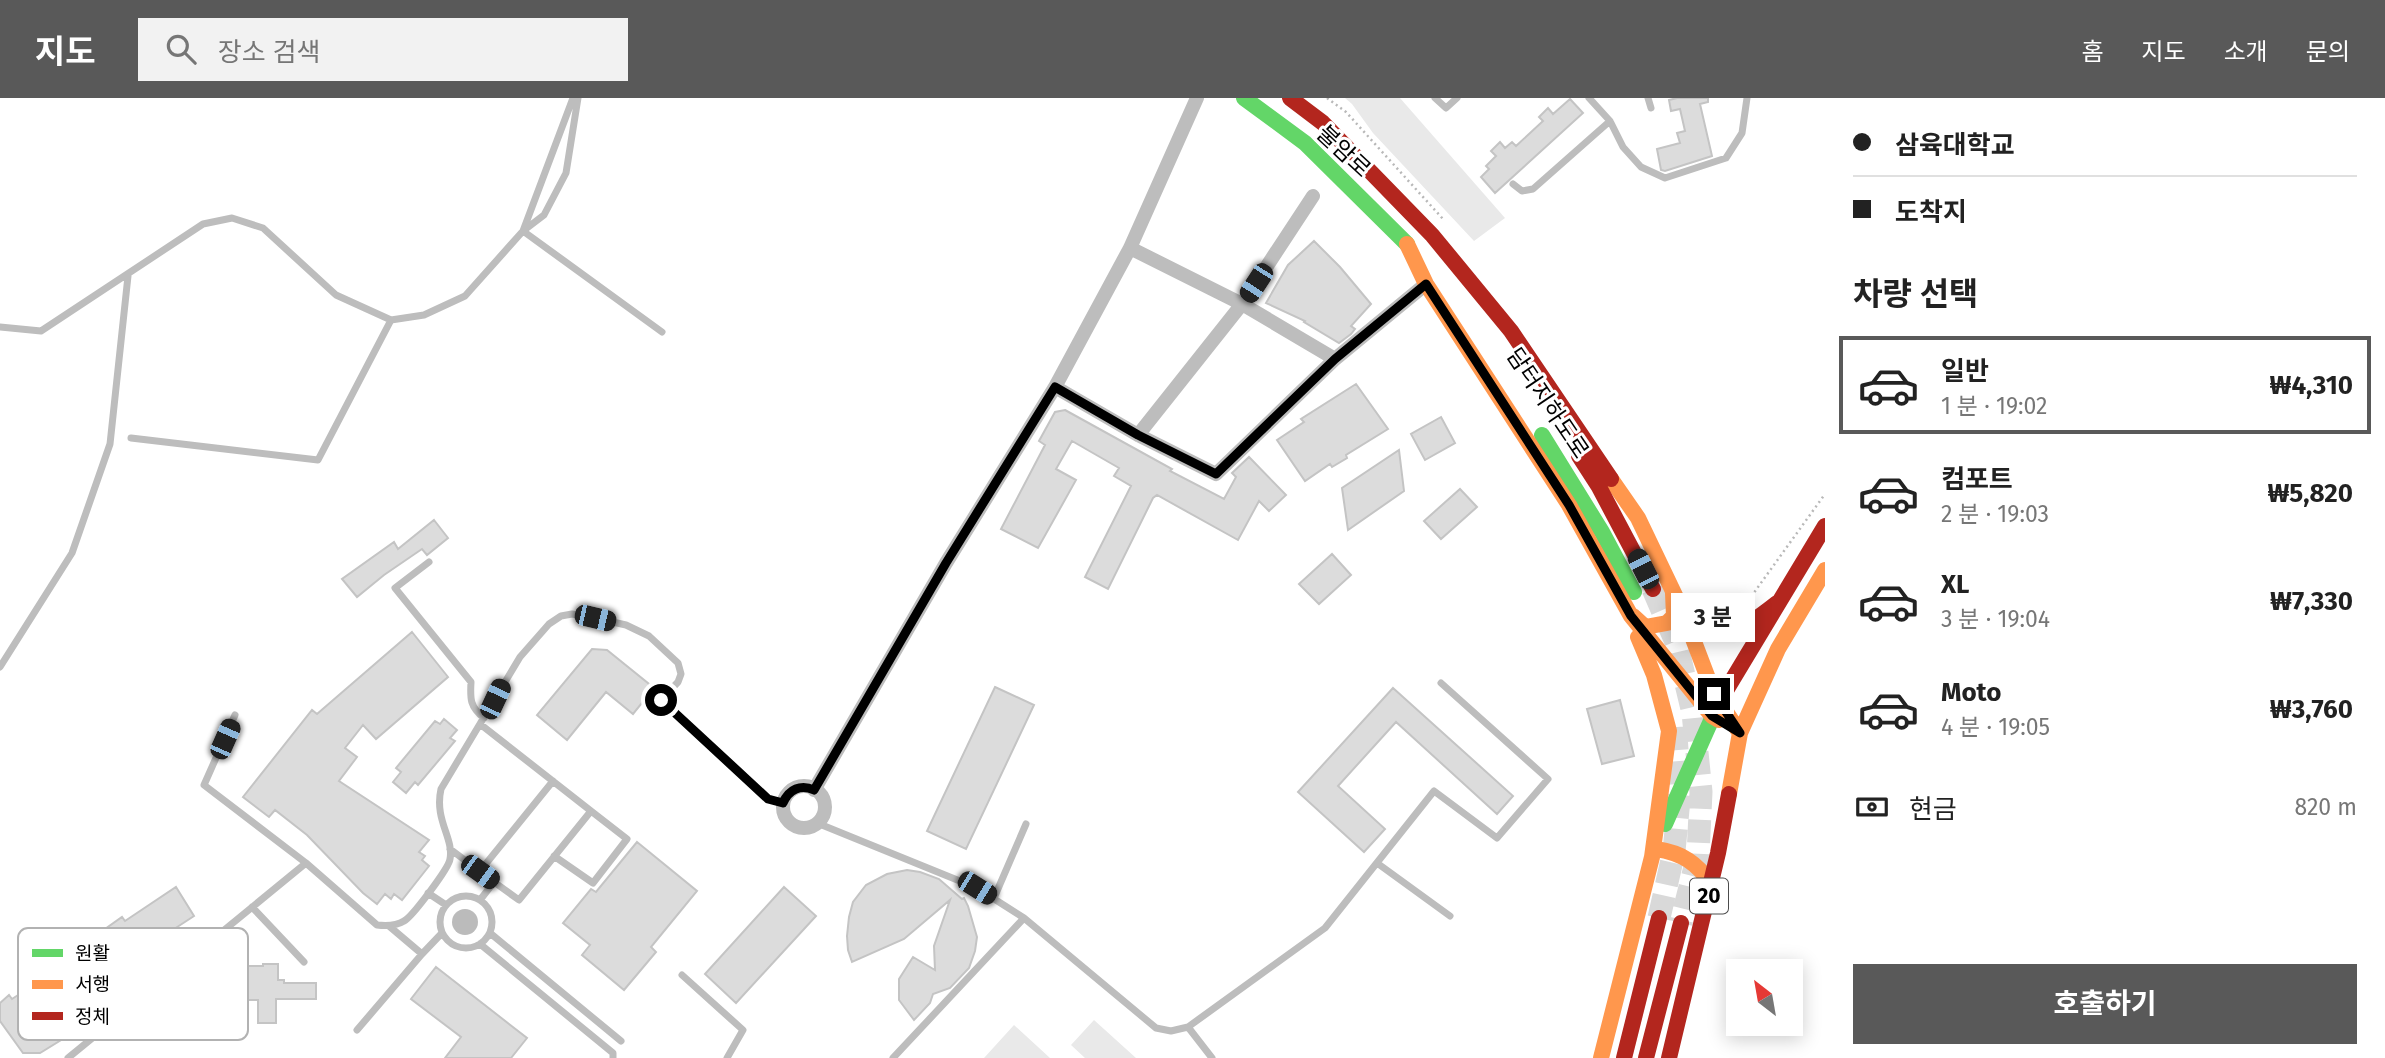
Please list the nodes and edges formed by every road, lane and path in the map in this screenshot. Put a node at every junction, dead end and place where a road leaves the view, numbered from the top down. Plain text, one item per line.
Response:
1 (576, 98) edge
2 (1197, 98) edge
3 (1244, 98) edge
4 (1290, 98) edge
5 (1327, 98) edge
6 (1435, 98) edge
7 (1457, 98) edge
8 (1589, 98) edge
9 (1648, 98) edge
10 (1747, 98) edge
11 (1651, 108) dead end
12 (1610, 121) junction
13 (1513, 184) dead end
14 (1313, 196) dead end
15 (1445, 222) dead end
16 (523, 231) junction
17 (1432, 235) junction
18 (1407, 244) junction
19 (1130, 248) junction
20 (128, 276) junction
21 (1426, 284) junction
22 (1242, 304) junction
23 (391, 320) junction
24 (0, 327) edge
25 (662, 332) dead end
26 (1335, 359) junction
27 (1055, 387) junction
28 (1138, 435) junction
29 (131, 438) dead end
30 (1825, 494) edge
31 (1825, 526) edge
32 (429, 562) dead end
33 (1825, 570) edge
34 (1672, 585) junction
35 (1653, 589) tunnel mouth
36 (1629, 598) junction
37 (1746, 603) dead end
38 (1777, 603) junction
39 (1682, 610) junction
40 (0, 667) edge
41 (1441, 683) dead end
42 (1716, 709) junction
43 (235, 715) dead end
44 (482, 721) junction
45 (1740, 733) junction
46 (553, 782) junction
47 (814, 790) junction
48 (783, 803) junction
49 (591, 811) junction
50 (817, 823) junction
51 (1026, 824) dead end
52 (450, 849) junction
53 (1654, 853) junction
54 (554, 856) junction
55 (306, 863) junction
56 (1377, 863) junction
57 (480, 872) junction
58 (494, 881) junction
59 (1712, 884) junction
60 (428, 893) junction
61 (994, 898) junction
62 (480, 900) junction
63 (446, 905) junction
64 (252, 907) junction
65 (1450, 916) dead end
66 (1024, 918) junction
67 (1658, 918) tunnel mouth
68 (1681, 923) tunnel mouth
69 (389, 926) junction
70 (226, 928) edge
71 (442, 933) junction
72 (490, 933) junction
73 (480, 944) junction
74 (422, 954) junction
75 (304, 962) dead end
76 (682, 975) dead end
77 (1188, 1027) junction
78 (357, 1030) dead end
79 (90, 1040) edge
80 (621, 1041) dead end
81 (613, 1055) edge
82 (68, 1058) edge
83 (727, 1058) edge
84 (893, 1058) edge
85 (1212, 1058) edge
86 (1601, 1058) edge
87 (1625, 1058) edge
88 (1646, 1058) edge
89 (1669, 1058) edge

1 - 16 lane
1 - 16 lane
2 - 19 street
3 - 18 main road, 불암로
4 - 17 main road, 불암로
5 - 15 path
6 - 7 lane
8 - 12 lane
9 - 11 lane
10 - 12 lane
12 - 13 lane
14 - 22 street
16 - 23 lane
16 - 25 lane
17 - 34 main road
17 - 35 main road, 담터지하도로
18 - 21 main road
18 - 36 main road, 담터지하도로
19 - 22 street
19 - 27 street
20 - 23 lane
20 - 24 lane
20 - 40 lane
21 - 26 street
21 - 36 main road
22 - 26 street
22 - 28 street
23 - 29 lane
26 - 28 street
27 - 28 street
27 - 47 street
30 - 37 path
31 - 38 main road
32 - 44 lane
33 - 45 main road
34 - 36 main road
34 - 39 main road
36 - 42 main road
36 - 53 main road
38 - 39 main road
38 - 42 main road
39 - 42 main road
41 - 56 lane
42 - 45 main road
42 - 53 main road
43 - 55 lane
44 - 46 lane
44 - 48 lane
44 - 52 lane
45 - 59 main road, 20
46 - 49 lane
46 - 57 lane
47 - 48 street
47 - 50 street
48 - 50 street
49 - 54 lane
49 - 54 lane
50 - 61 lane
51 - 61 lane
52 - 57 lane
52 - 60 lane
53 - 59 main road
53 - 86 main road
54 - 58 lane
55 - 64 lane
55 - 69 lane
56 - 65 lane
56 - 77 lane
57 - 58 lane
58 - 62 lane
59 - 89 main road, 20
60 - 63 lane
60 - 69 lane
61 - 66 lane
62 - 63 lane
62 - 72 lane
63 - 71 lane
64 - 70 lane
64 - 75 lane
66 - 77 lane
66 - 84 lane
67 - 87 main road, 20
68 - 88 main road, 20
69 - 74 lane
71 - 73 lane
71 - 74 lane
72 - 73 lane
72 - 80 lane
73 - 81 lane
74 - 78 lane
76 - 83 lane
77 - 85 lane
79 - 82 lane

